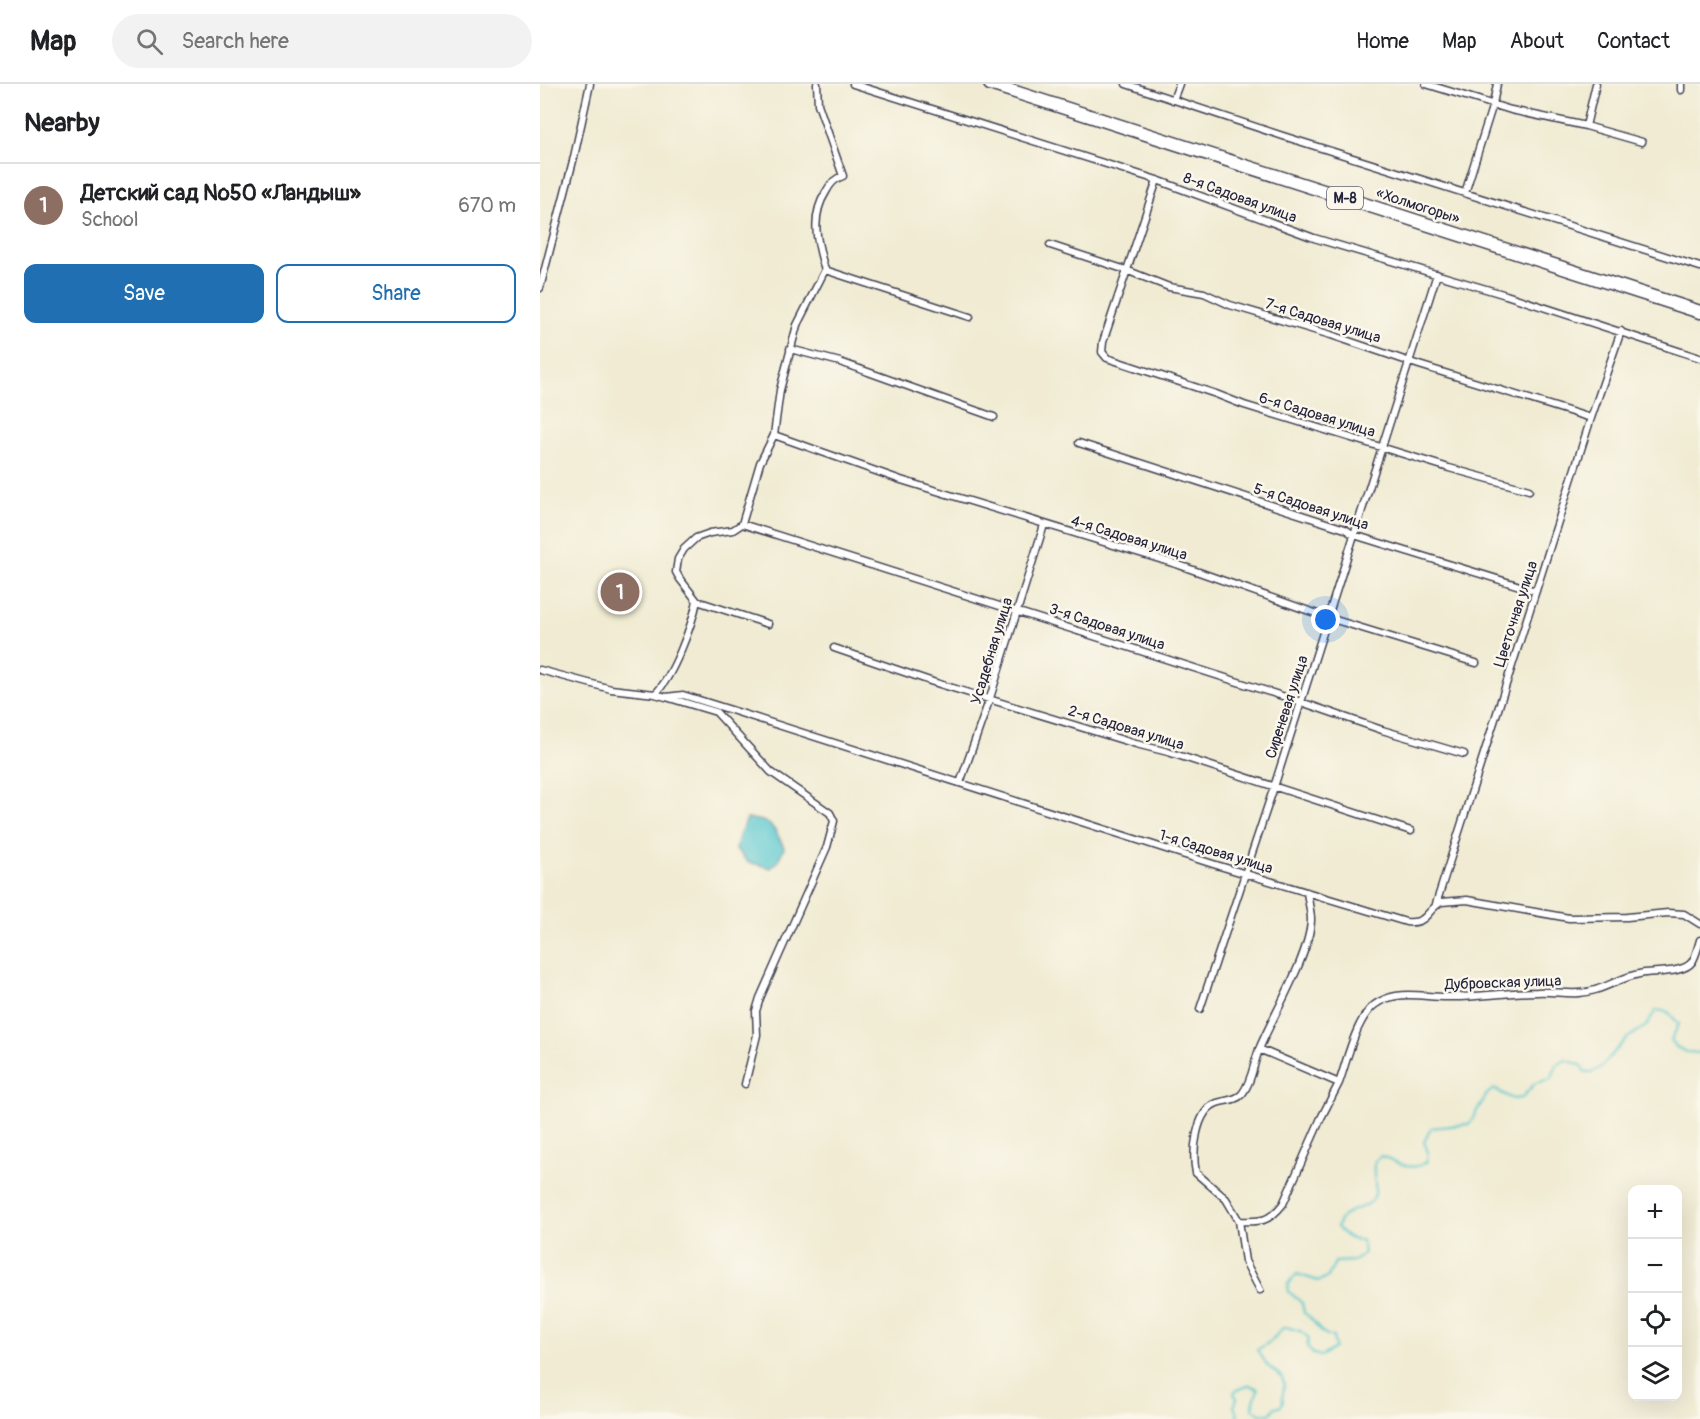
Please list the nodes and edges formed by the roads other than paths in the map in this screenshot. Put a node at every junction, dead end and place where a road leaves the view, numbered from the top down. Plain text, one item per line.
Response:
1 (590, 84) edge
2 (817, 84) edge
3 (853, 84) edge
4 (990, 84) edge
5 (1126, 84) edge
6 (1179, 84) edge
7 (1426, 84) edge
8 (1497, 84) edge
9 (1596, 84) edge
10 (1173, 100) junction
11 (1492, 104) junction
12 (1587, 126) junction
13 (1642, 142) dead end
14 (1157, 180) junction
15 (1465, 193) junction
16 (1050, 245) dead end
17 (1700, 267) edge
18 (825, 270) junction
19 (1126, 270) junction
20 (1437, 274) junction
21 (540, 288) edge
22 (1700, 312) edge
23 (970, 317) dead end
24 (1621, 331) junction
25 (790, 349) junction
26 (1700, 358) edge
27 (1410, 361) junction
28 (994, 417) dead end
29 (1591, 418) junction
30 (774, 435) junction
31 (1079, 443) dead end
32 (1382, 447) junction
33 (1529, 490) dead end
34 (742, 524) junction
35 (1044, 525) junction
36 (1354, 535) junction
37 (1536, 591) junction
38 (697, 601) junction
39 (1017, 611) junction
40 (1329, 618) junction
41 (768, 624) dead end
42 (834, 648) dead end
43 (1476, 663) dead end
44 (540, 670) edge
45 (656, 694) junction
46 (666, 697) junction
47 (990, 698) junction
48 (1301, 702) junction
49 (726, 708) junction
50 (716, 712) junction
51 (1464, 754) dead end
52 (960, 783) junction
53 (1274, 787) junction
54 (1411, 831) dead end
55 (1245, 872) junction
56 (1307, 892) junction
57 (1436, 905) junction
58 (1700, 924) edge
59 (1700, 940) edge
60 (1200, 1009) dead end
61 (1259, 1049) junction
62 (745, 1083) dead end
63 (1339, 1083) junction
64 (1239, 1221) junction
65 (1260, 1290) dead end

1 - 21 street
2 - 18 street
3 - 14 street, 8-я Садовая улица
4 - 22 highway, «Холмогоры» / М-8
5 - 10 street
6 - 10 street
7 - 11 street
8 - 11 street
9 - 12 street
10 - 15 street
11 - 12 street
11 - 15 street
12 - 13 street
14 - 19 street
14 - 20 street, 8-я Садовая улица
15 - 17 street
16 - 19 street, 7-я Садовая улица
18 - 23 street
18 - 25 street
19 - 27 street, 7-я Садовая улица
19 - 32 street, 6-я Садовая улица
20 - 24 street, 8-я Садовая улица
20 - 27 street, Сиреневая улица
24 - 26 street, 8-я Садовая улица
24 - 29 street, Цветочная улица
25 - 28 street
25 - 30 street
27 - 29 street, 7-я Садовая улица
27 - 32 street, Сиреневая улица
29 - 37 street, Цветочная улица
30 - 34 street
30 - 35 street, 4-я Садовая улица
31 - 36 street, 5-я Садовая улица
32 - 33 street, 6-я Садовая улица
32 - 36 street, Сиреневая улица
34 - 38 street
34 - 39 street, 3-я Садовая улица
35 - 39 street, Усадебная улица
35 - 40 street, 4-я Садовая улица
36 - 37 street, 5-я Садовая улица
36 - 40 street, Сиреневая улица
37 - 57 street, Цветочная улица
38 - 41 street
38 - 45 street
39 - 47 street, Усадебная улица
39 - 48 street, 3-я Садовая улица
40 - 43 street, 4-я Садовая улица
40 - 48 street, Сиреневая улица
42 - 47 street, 2-я Садовая улица
44 - 45 street
45 - 46 street
46 - 49 street, 1-я Садовая улица
46 - 50 street
47 - 52 street, Усадебная улица
47 - 53 street, 2-я Садовая улица
48 - 51 street, 3-я Садовая улица
48 - 53 street, Сиреневая улица
49 - 50 street
49 - 52 street, 1-я Садовая улица
50 - 62 street
52 - 55 street, 1-я Садовая улица
53 - 54 street, 2-я Садовая улица
53 - 55 street, Сиреневая улица
55 - 56 street, 1-я Садовая улица
55 - 60 street, Сиреневая улица
56 - 57 street, 1-я Садовая улица
56 - 61 street
57 - 58 street, 1-я Садовая улица
59 - 63 street, Дубровская улица
61 - 63 street
61 - 64 street
63 - 64 street, Дубровская улица
64 - 65 street

